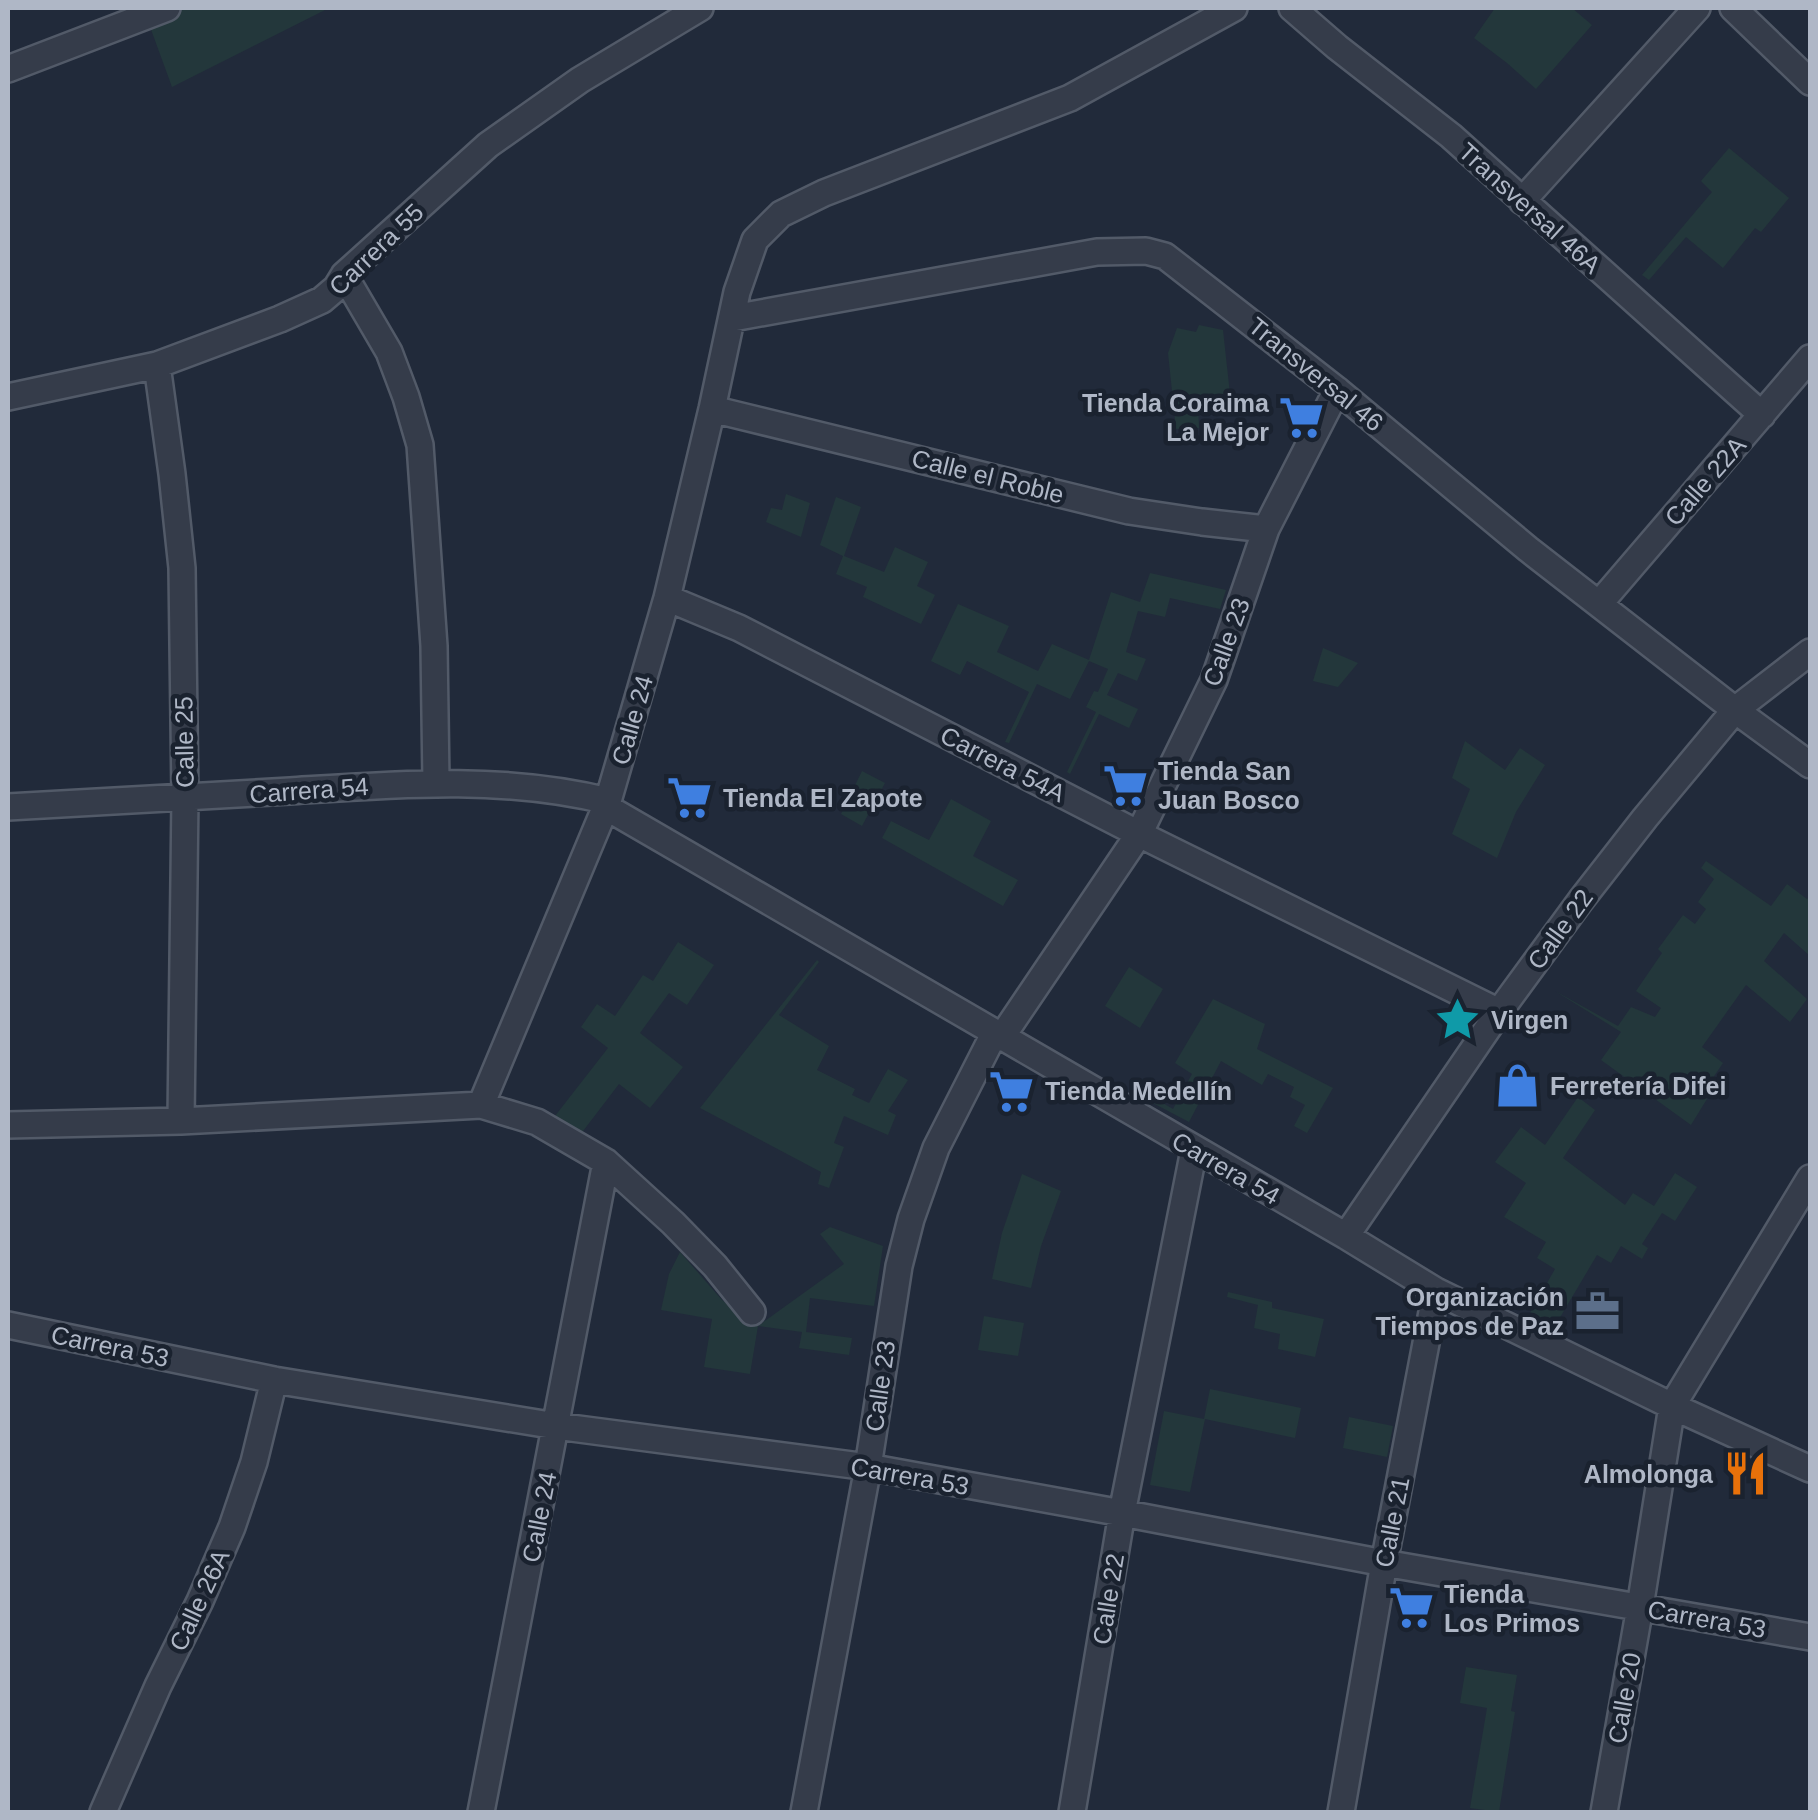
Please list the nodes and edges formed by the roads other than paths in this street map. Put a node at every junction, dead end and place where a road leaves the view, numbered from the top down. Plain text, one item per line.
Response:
1 (167, 8) edge
2 (700, 8) edge
3 (1234, 8) edge
4 (1292, 8) edge
5 (1697, 8) edge
6 (1732, 8) edge
7 (8, 69) edge
8 (1810, 82) edge
9 (1522, 202) junction
10 (344, 275) junction
11 (733, 318) junction
12 (1810, 358) edge
13 (156, 365) junction
14 (1337, 390) junction
15 (8, 397) edge
16 (712, 409) junction
17 (1762, 414) junction
18 (1266, 529) junction
19 (668, 598) junction
20 (1598, 604) junction
21 (1810, 652) edge
22 (1735, 710) junction
23 (1810, 765) edge
24 (436, 782) junction
25 (185, 798) junction
26 (607, 804) junction
27 (8, 808) edge
28 (1140, 834) junction
29 (1499, 1012) junction
30 (998, 1036) junction
31 (481, 1105) junction
32 (181, 1121) junction
33 (8, 1124) edge
34 (1194, 1150) junction
35 (606, 1162) junction
36 (1810, 1178) edge
37 (1346, 1236) junction
38 (1436, 1292) junction
39 (752, 1312) dead end
40 (8, 1325) edge
41 (274, 1380) junction
42 (1672, 1406) junction
43 (556, 1426) junction
44 (868, 1468) junction
45 (1810, 1470) edge
46 (1122, 1513) junction
47 (1384, 1563) junction
48 (1640, 1607) junction
49 (1810, 1638) edge
50 (103, 1812) edge
51 (481, 1812) edge
52 (804, 1812) edge
53 (1072, 1812) edge
54 (1340, 1812) edge
55 (1604, 1812) edge

1 - 7 street
2 - 10 street, Carrera 55
3 - 11 street, Calle 24
4 - 9 street, Transversal 46A
5 - 9 street
6 - 8 street
9 - 17 street, Transversal 46A
10 - 13 street, Carrera 55
10 - 24 street
11 - 14 street, Transversal 46
11 - 16 street, Calle 24
12 - 17 street, Calle 22A
13 - 15 street, Carrera 55
13 - 25 street, Calle 25
14 - 18 street, Calle 23
14 - 20 street, Transversal 46
16 - 18 street, Calle el Roble
16 - 19 street, Calle 24
17 - 20 street, Calle 22A
18 - 28 street, Calle 23
19 - 26 street, Calle 24
19 - 28 street, Carrera 54A
20 - 22 street, Transversal 46
21 - 22 street, Calle 22
22 - 23 street, Transversal 46
22 - 29 street, Calle 22
24 - 25 street, Carrera 54
24 - 26 street, Carrera 54
25 - 27 street, Carrera 54
25 - 32 street, Calle 25
26 - 30 street, Carrera 54
26 - 31 street, Calle 24
28 - 29 street, Carrera 54A
28 - 30 street, Calle 23
29 - 37 street, Calle 22
30 - 34 street, Carrera 54
30 - 44 street, Calle 23
31 - 32 street
31 - 35 street
32 - 33 street
34 - 37 street, Carrera 54
34 - 46 street, Calle 22
35 - 39 street
35 - 43 street, Calle 24
36 - 42 street
37 - 38 street, Carrera 54
38 - 42 street, Carrera 54
38 - 47 street, Calle 21
40 - 41 street, Carrera 53
41 - 43 street, Carrera 53
41 - 50 street, Calle 26A
42 - 45 street, Carrera 54
42 - 48 street, Calle 20
43 - 44 street, Carrera 53
43 - 51 street, Calle 24
44 - 46 street, Carrera 53
44 - 52 street, Calle 23
46 - 47 street, Carrera 53
46 - 53 street, Calle 22
47 - 48 street, Carrera 53
47 - 54 street, Calle 21
48 - 49 street, Carrera 53
48 - 55 street, Calle 20

